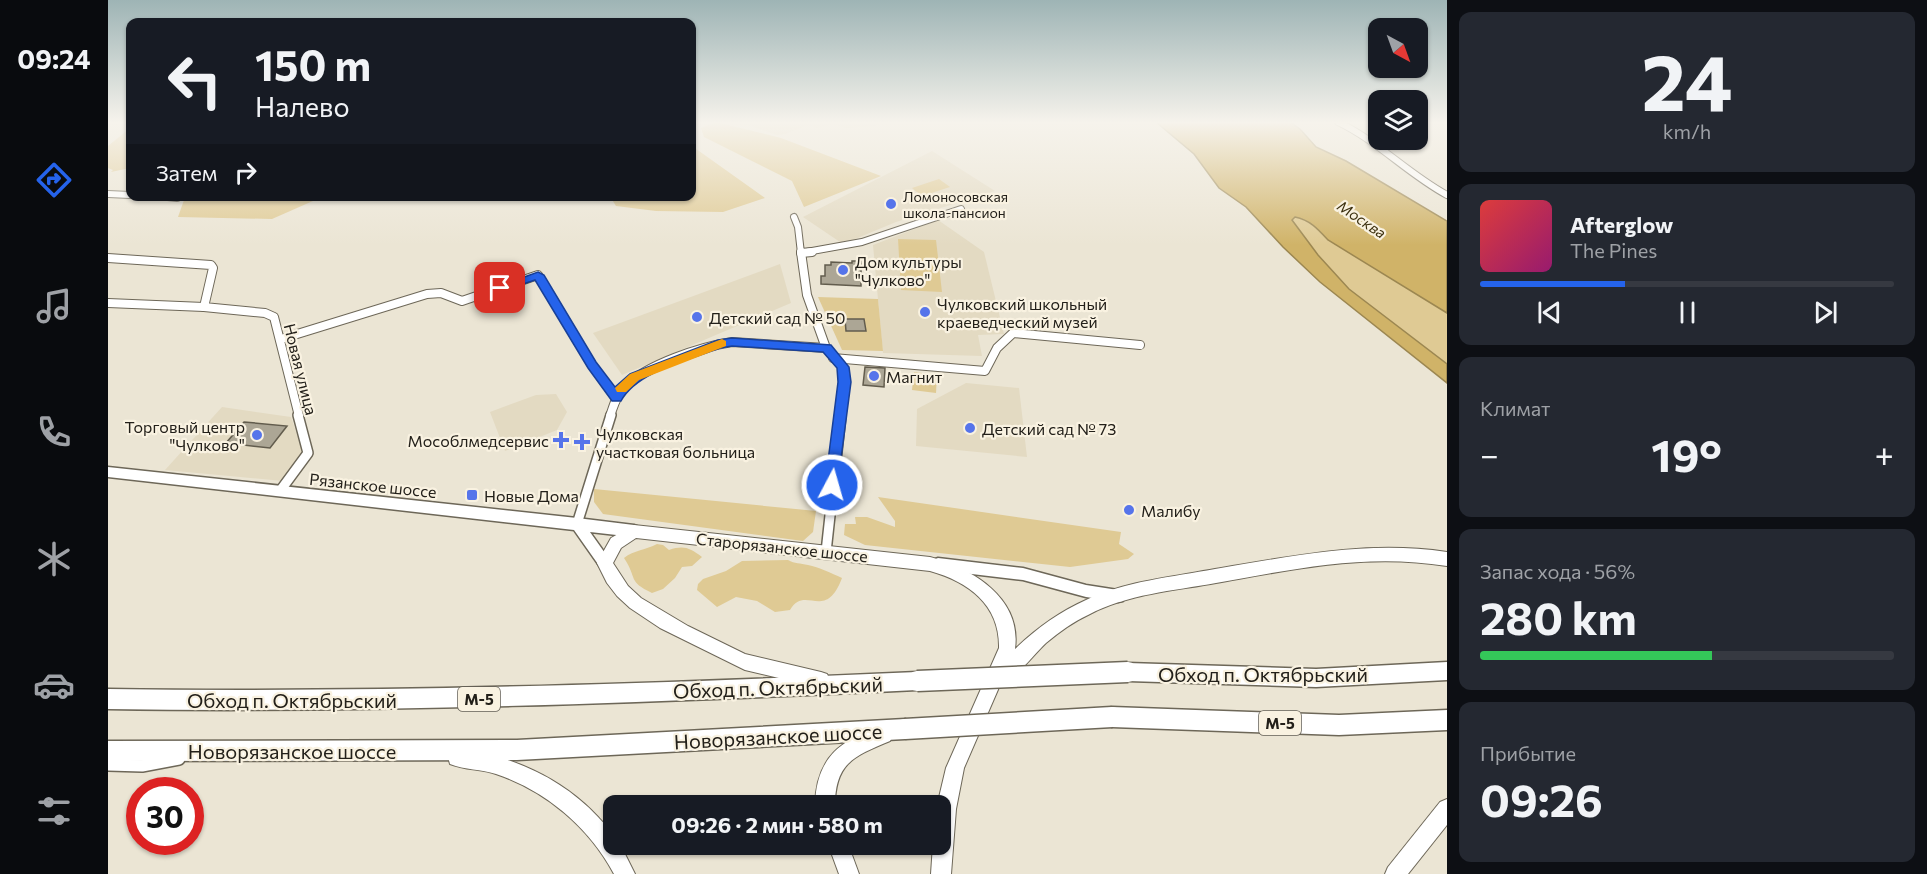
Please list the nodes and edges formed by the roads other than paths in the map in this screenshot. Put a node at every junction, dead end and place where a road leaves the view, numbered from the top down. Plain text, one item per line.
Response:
1 (1402, 163) edge
2 (108, 194) edge
3 (126, 195) edge
4 (1447, 195) edge
5 (961, 209) dead end
6 (794, 217) dead end
7 (801, 254) junction
8 (108, 258) edge
9 (108, 303) edge
10 (204, 307) junction
11 (281, 339) junction
12 (1140, 345) dead end
13 (826, 348) junction
14 (833, 358) junction
15 (616, 398) junction
16 (108, 472) edge
17 (280, 491) junction
18 (577, 524) junction
19 (634, 531) junction
20 (826, 552) junction
21 (1447, 560) edge
22 (605, 563) junction
23 (930, 564) junction
24 (1119, 596) junction
25 (1447, 671) edge
26 (850, 684) junction
27 (987, 696) junction
28 (108, 699) edge
29 (1447, 720) edge
30 (905, 729) junction
31 (108, 751) edge
32 (425, 751) junction
33 (220, 752) junction
34 (108, 765) edge
35 (826, 795) edge
36 (1447, 809) edge
37 (842, 855) edge
38 (625, 874) edge
39 (849, 874) edge
40 (941, 874) edge
41 (1395, 874) edge

1 - 4 street
2 - 3 street
5 - 7 street
6 - 7 street
7 - 13 street
8 - 10 street
9 - 10 street, Новая улица
10 - 11 street, Новая улица
11 - 15 street
11 - 17 street, Новая улица
12 - 14 street
13 - 14 street
13 - 15 street
14 - 20 street
15 - 18 street
16 - 17 main road, Рязанское шоссе
17 - 18 main road, Рязанское шоссе
18 - 19 main road, Рязанское шоссе
18 - 22 main road
19 - 20 main road, Старорязанское шоссе
19 - 22 main road
20 - 23 main road, Старорязанское шоссе
21 - 24 main road
22 - 26 main road
23 - 24 main road
23 - 27 main road, Старорязанское шоссе
24 - 27 main road
25 - 26 highway, Обход п. Октябрьский / М-5, bridge
26 - 28 highway, Обход п. Октябрьский / М-5
27 - 40 main road
29 - 30 highway, Новорязанское шоссе / М-5, bridge
30 - 32 highway, Новорязанское шоссе / М-5
30 - 35 main road
31 - 33 highway, Новорязанское шоссе / М-5
32 - 33 highway, Новорязанское шоссе / М-5
32 - 38 main road
33 - 34 street
36 - 41 main road
37 - 39 main road

